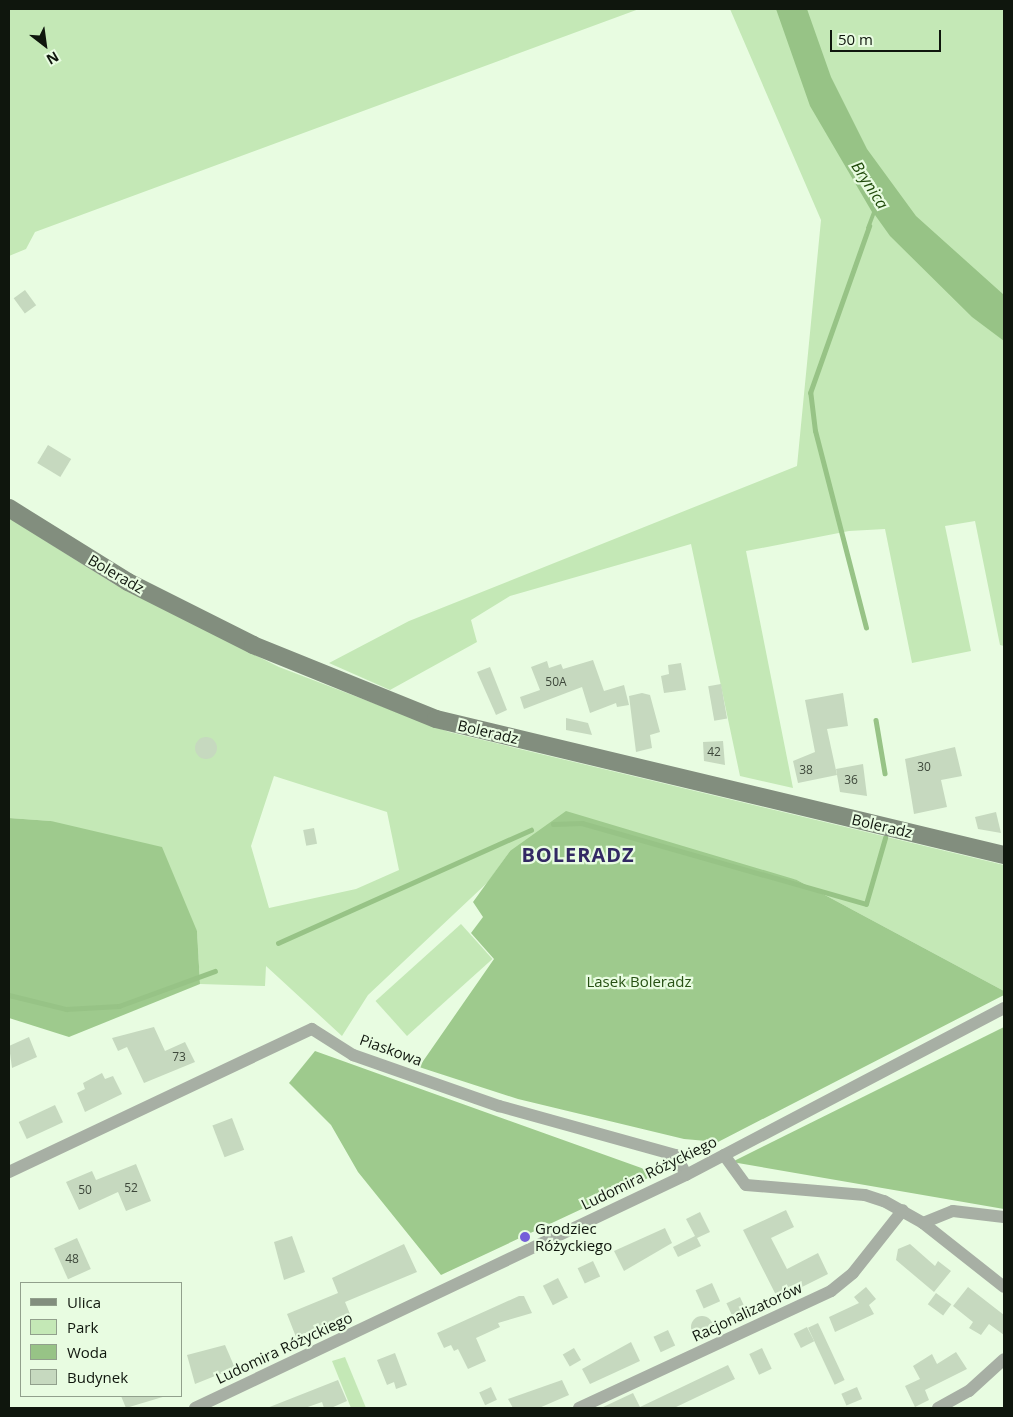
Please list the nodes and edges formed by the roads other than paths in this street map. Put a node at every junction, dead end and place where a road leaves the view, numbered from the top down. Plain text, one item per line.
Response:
1 (9, 508) edge
2 (1004, 855) edge
3 (1004, 1008) edge
4 (724, 1155) junction
5 (9, 1172) edge
6 (686, 1175) junction
7 (902, 1210) junction
8 (1004, 1217) edge
9 (923, 1223) junction
10 (1004, 1287) edge
11 (1004, 1359) edge
12 (194, 1408) edge
13 (579, 1408) edge
14 (938, 1408) edge

1 - 2 street, Boleradz
3 - 4 street, Ludomira Różyckiego
4 - 6 street, Ludomira Różyckiego
4 - 7 street
5 - 6 street, Piaskowa
6 - 12 street, Ludomira Różyckiego
7 - 9 street
7 - 13 street, Racjonalizatorów
8 - 9 street
9 - 10 street
11 - 14 street

